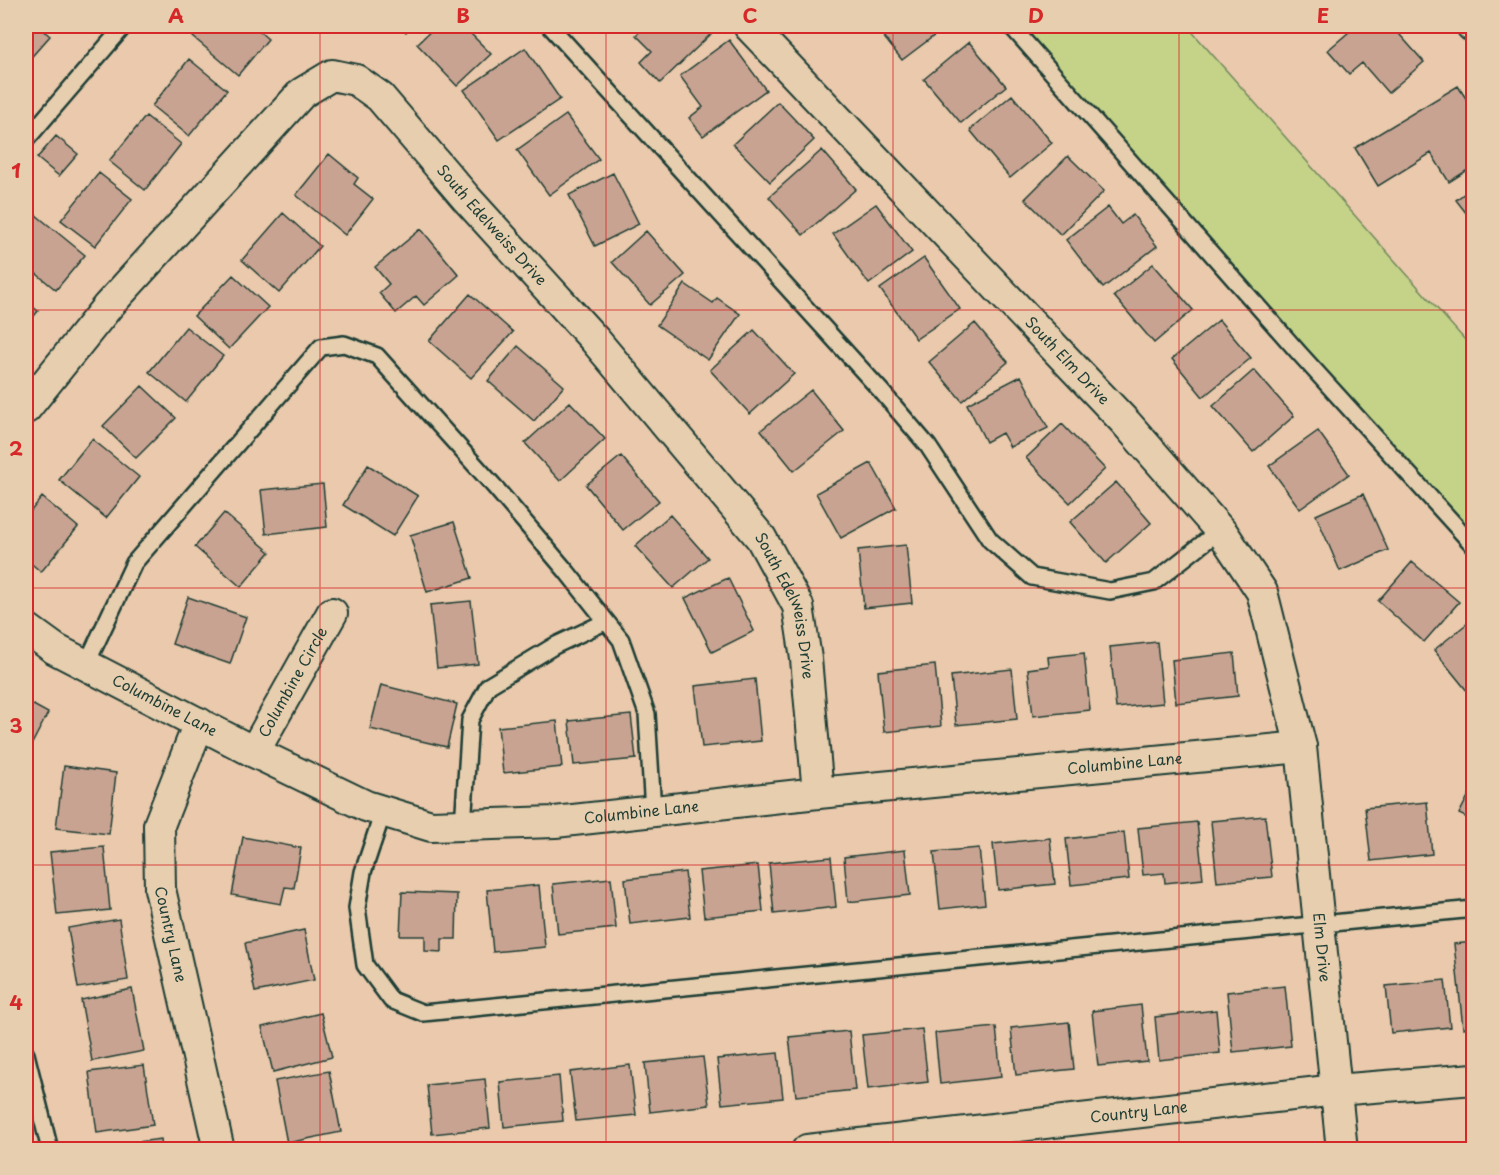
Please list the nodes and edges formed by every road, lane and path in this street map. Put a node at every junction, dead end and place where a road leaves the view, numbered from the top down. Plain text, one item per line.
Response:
1 (124, 26) edge
2 (550, 26) edge
3 (749, 26) edge
4 (1011, 26) edge
5 (26, 140) edge
6 (26, 408) edge
7 (1220, 530) junction
8 (1473, 546) edge
9 (332, 613) dead end
10 (605, 621) junction
11 (26, 628) edge
12 (86, 665) junction
13 (199, 723) junction
14 (1301, 747) junction
15 (254, 752) junction
16 (818, 793) junction
17 (653, 811) junction
18 (383, 812) junction
19 (463, 825) junction
20 (1473, 909) edge
21 (1319, 923) junction
22 (26, 1054) edge
23 (1473, 1078) edge
24 (1336, 1090) junction
25 (50, 1149) edge
26 (219, 1149) edge
27 (807, 1149) edge
28 (1342, 1149) edge

1 - 5 lane
2 - 7 lane
3 - 7 street, South Elm Drive
4 - 8 lane
6 - 16 street, South Edelweiss Drive
7 - 14 street, South Elm Drive
9 - 15 street, Columbine Circle
10 - 12 lane
10 - 17 lane
10 - 19 lane
11 - 12 street, Columbine Lane
12 - 13 street, Columbine Lane
13 - 15 street, Columbine Lane
13 - 26 street, Country Lane
14 - 16 street, Columbine Lane
14 - 21 street, Elm Drive
15 - 18 street, Columbine Lane
16 - 17 street, Columbine Lane
17 - 19 street, Columbine Lane
18 - 19 street, Columbine Lane
18 - 21 lane
20 - 21 lane
21 - 24 street, Elm Drive
22 - 25 lane
23 - 24 street, Country Lane
24 - 27 street, Country Lane
24 - 28 street, Elm Drive

